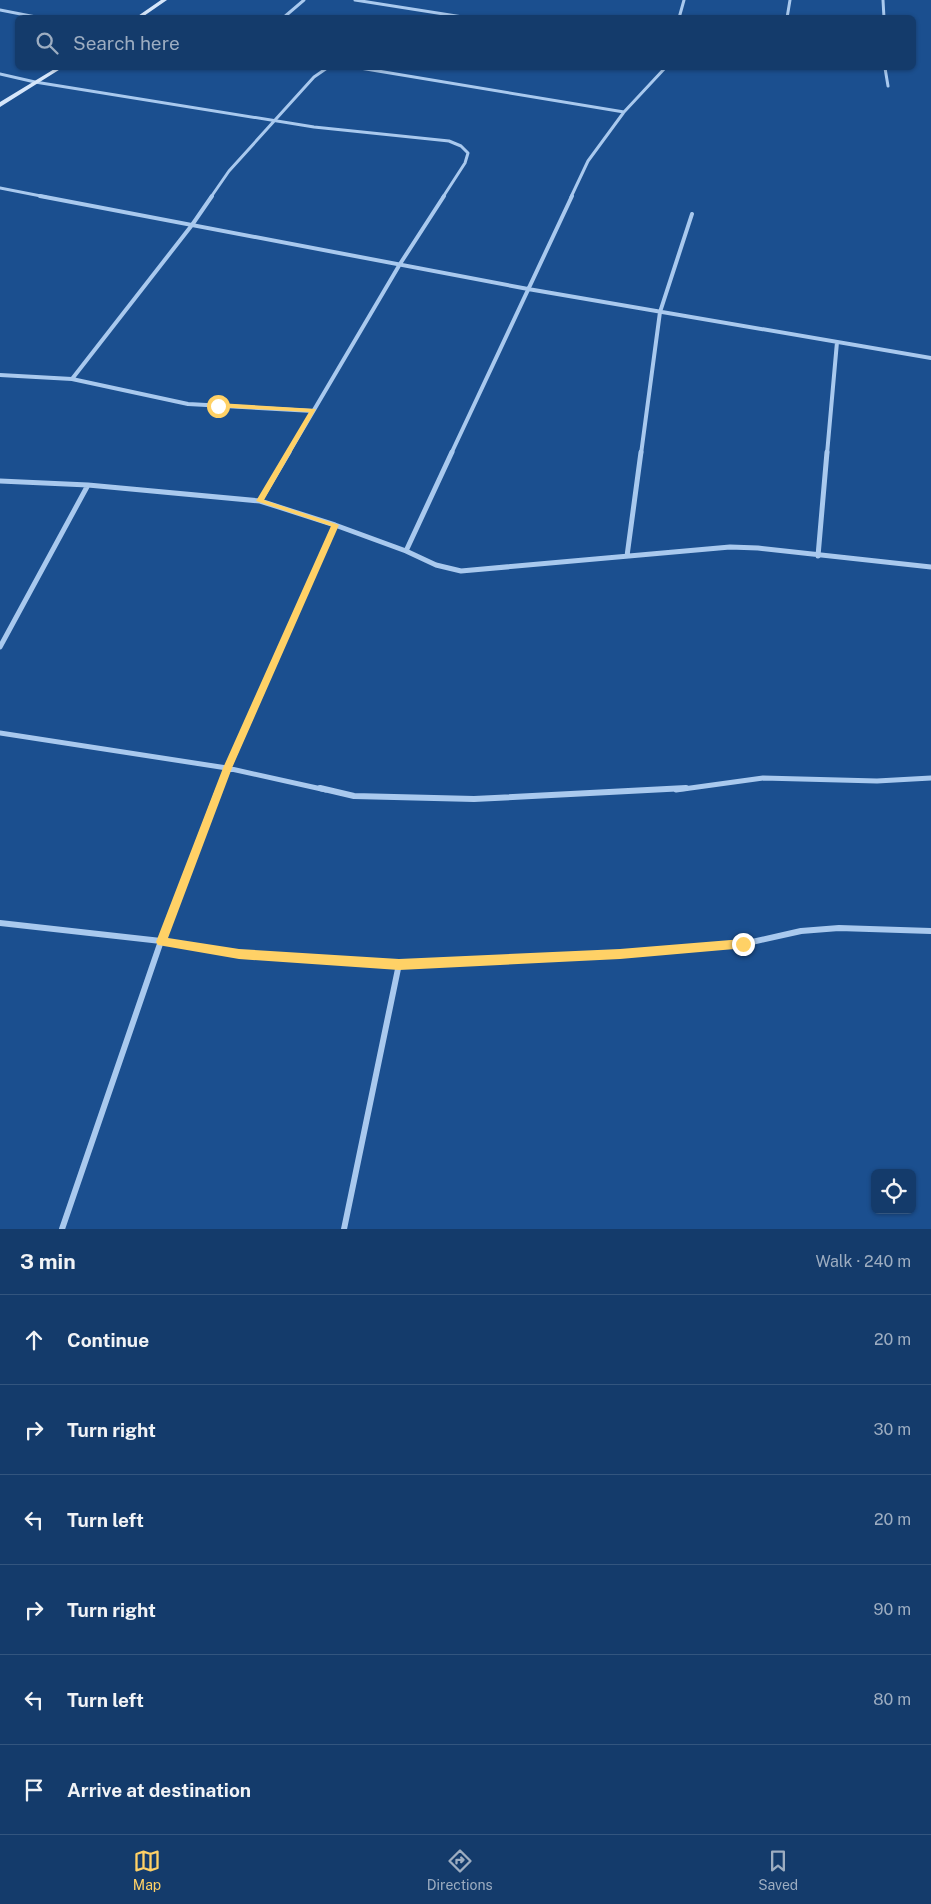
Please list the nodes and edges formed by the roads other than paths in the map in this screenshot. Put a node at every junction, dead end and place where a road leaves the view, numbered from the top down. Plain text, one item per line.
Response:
1 (164, 0) edge
2 (304, 0) edge
3 (355, 0) edge
4 (684, 0) edge
5 (790, 0) edge
6 (883, 0) edge
7 (0, 10) edge
8 (26, 15) edge
9 (142, 15) edge
10 (286, 15) edge
11 (450, 15) edge
12 (680, 15) edge
13 (787, 15) edge
14 (884, 15) edge
15 (56, 70) edge
16 (324, 70) edge
17 (372, 70) edge
18 (663, 70) edge
19 (885, 70) edge
20 (0, 74) edge
21 (36, 82) junction
22 (888, 86) dead end
23 (0, 105) edge
24 (624, 112) junction
25 (275, 121) junction
26 (0, 188) edge
27 (692, 214) dead end
28 (192, 225) junction
29 (400, 264) junction
30 (528, 288) junction
31 (660, 312) junction
32 (837, 342) junction
33 (931, 358) edge
34 (0, 375) edge
35 (72, 379) junction
36 (314, 410) junction
37 (0, 481) edge
38 (88, 485) junction
39 (260, 501) junction
40 (335, 525) junction
41 (406, 550) junction
42 (627, 556) junction
43 (818, 556) junction
44 (931, 566) edge
45 (0, 647) edge
46 (0, 733) edge
47 (228, 768) junction
48 (931, 778) edge
49 (0, 923) edge
50 (931, 931) edge
51 (161, 942) junction
52 (399, 964) junction
53 (62, 1229) edge
54 (344, 1229) edge

1 - 9 main road
2 - 10 street
3 - 11 street
4 - 12 street
5 - 13 street
6 - 14 street
7 - 8 street
15 - 21 main road
16 - 25 street
17 - 24 street
18 - 24 street
19 - 22 street
20 - 21 street
21 - 23 main road
21 - 25 street
24 - 30 street
25 - 28 street
25 - 29 street
26 - 28 street
27 - 31 street
28 - 29 street
28 - 35 street
29 - 30 street
29 - 36 street
30 - 31 street
30 - 41 street
31 - 32 street
31 - 42 street
32 - 33 street
32 - 43 street
34 - 35 street
35 - 36 street
36 - 39 street
37 - 38 street
38 - 39 street
38 - 45 street
39 - 40 street
40 - 41 street
40 - 47 street
41 - 42 street
42 - 43 street
43 - 44 street
46 - 47 street
47 - 48 street
47 - 51 street
49 - 51 street
50 - 52 street
51 - 52 street
51 - 53 street
52 - 54 street

